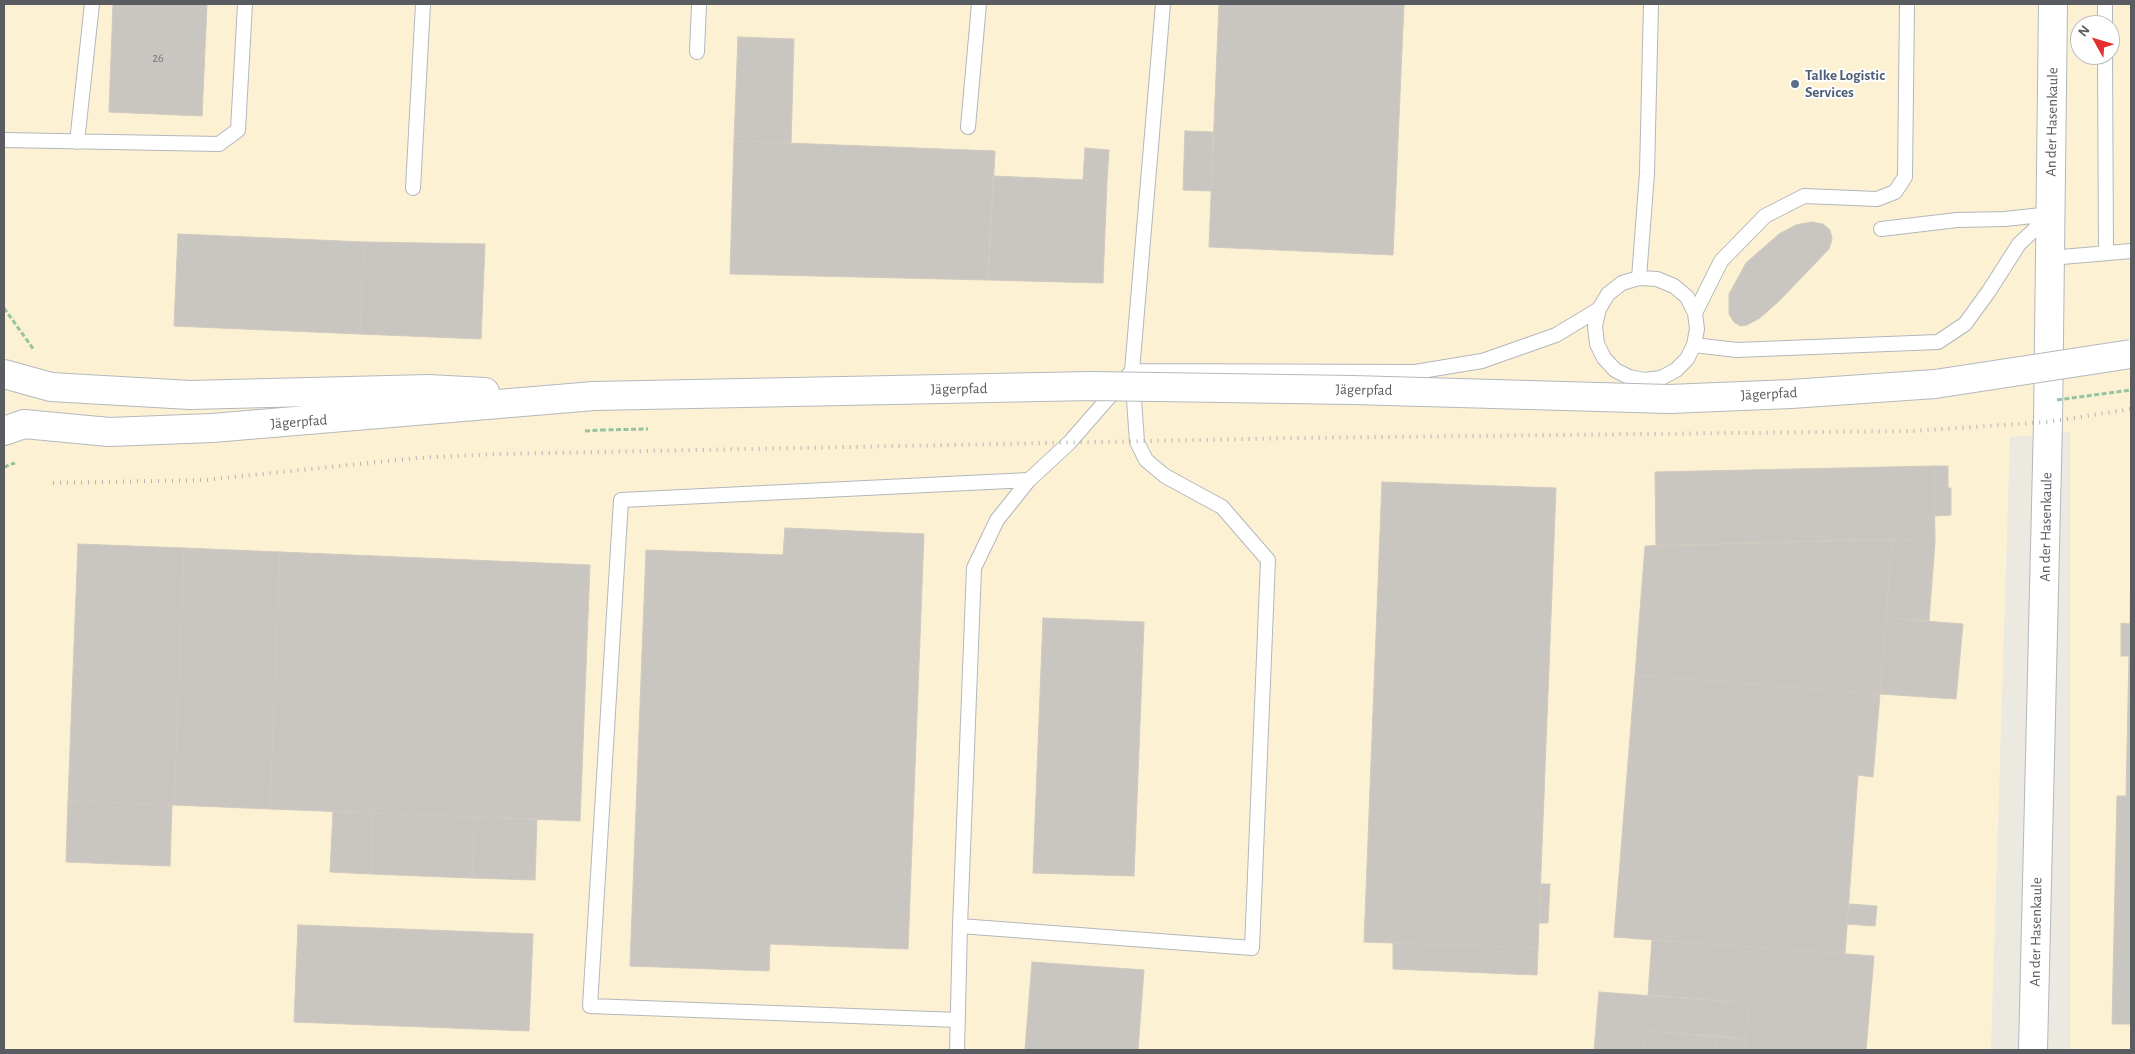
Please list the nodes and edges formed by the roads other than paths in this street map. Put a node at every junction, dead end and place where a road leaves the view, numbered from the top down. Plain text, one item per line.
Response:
1 (92, 4) edge
2 (245, 4) edge
3 (422, 4) edge
4 (699, 4) edge
5 (979, 4) edge
6 (1163, 4) edge
7 (1651, 4) edge
8 (1907, 4) edge
9 (2053, 4) edge
10 (697, 52) dead end
11 (2105, 65) edge
12 (968, 127) dead end
13 (4, 140) edge
14 (77, 142) junction
15 (413, 188) dead end
16 (2051, 214) junction
17 (1881, 230) dead end
18 (2131, 250) edge
19 (2106, 253) junction
20 (2050, 258) junction
21 (1639, 278) junction
22 (1599, 309) junction
23 (1695, 313) junction
24 (1694, 345) junction
25 (2131, 354) edge
26 (1132, 371) junction
27 (4, 374) edge
28 (594, 396) junction
29 (4, 430) edge
30 (1029, 480) junction
31 (960, 926) junction
32 (958, 1020) junction
33 (957, 1050) edge
34 (2033, 1050) edge

1 - 14 lane
2 - 14 lane
3 - 15 lane
4 - 10 lane
5 - 12 lane
6 - 26 lane
7 - 21 lane
8 - 23 lane
9 - 16 main road, An der Hasenkaule
11 - 19 lane
13 - 14 lane
16 - 17 lane
16 - 20 main road, An der Hasenkaule
16 - 24 lane
18 - 19 lane
19 - 20 lane
20 - 34 main road, An der Hasenkaule
21 - 22 lane
21 - 23 lane
22 - 24 lane
22 - 26 lane
23 - 24 lane
25 - 28 main road, Jägerpfad, bridge
26 - 30 lane
26 - 31 lane
27 - 28 main road, Jägerpfad
28 - 29 main road, Jägerpfad
30 - 31 lane
30 - 32 lane
31 - 32 lane
32 - 33 lane

